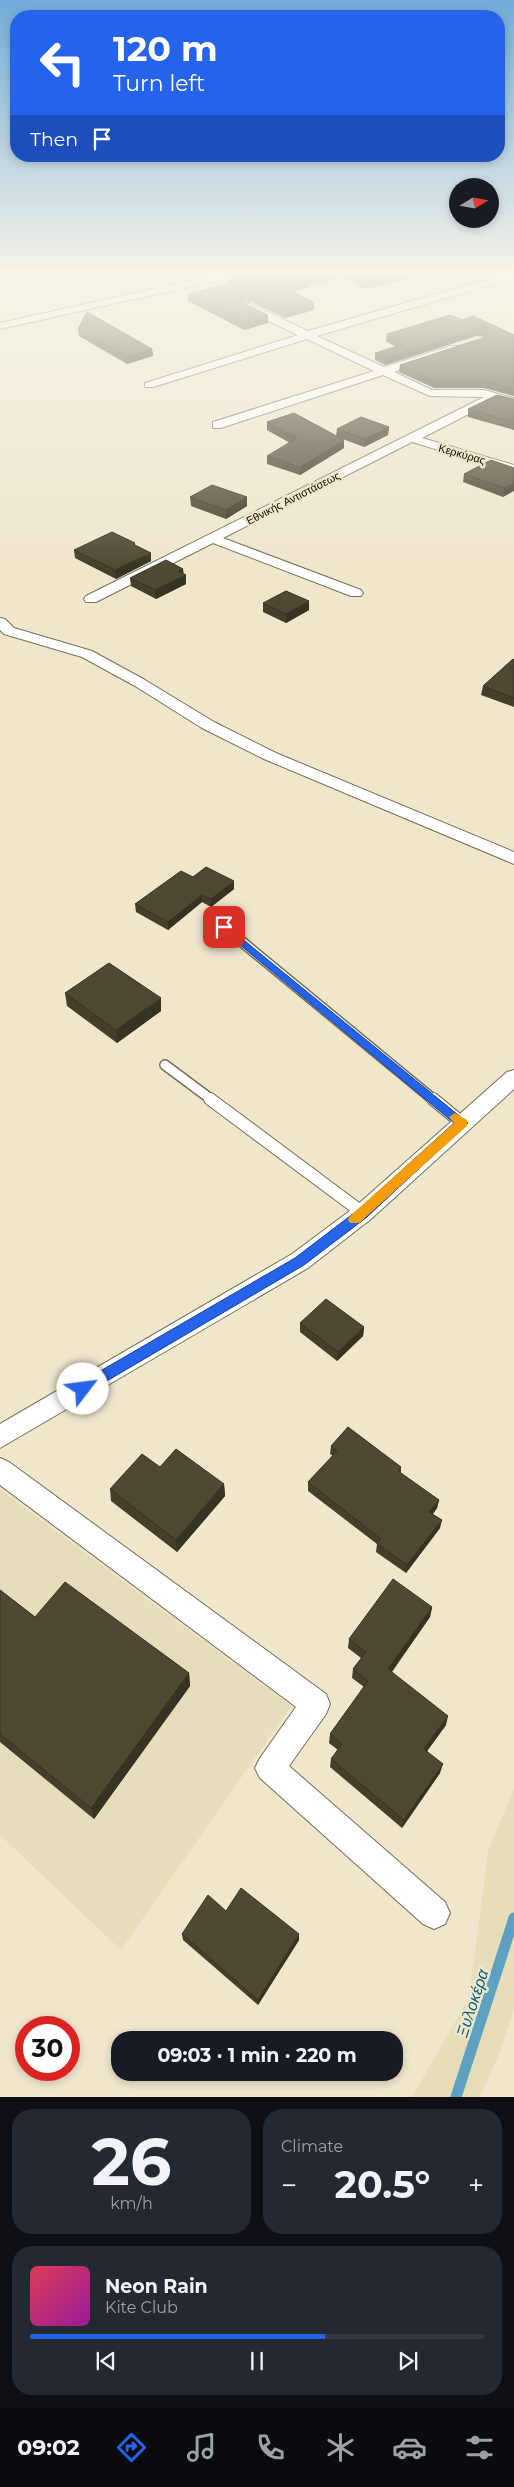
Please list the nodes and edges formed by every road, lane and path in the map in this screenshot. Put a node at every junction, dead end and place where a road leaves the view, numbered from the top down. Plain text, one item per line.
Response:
1 (190, 373) edge
2 (375, 373) edge
3 (385, 373) edge
4 (149, 386) dead end
5 (509, 387) edge
6 (492, 395) junction
7 (514, 402) edge
8 (217, 425) dead end
9 (410, 438) junction
10 (514, 469) edge
11 (212, 538) junction
12 (356, 593) dead end
13 (91, 599) dead end
14 (0, 622) edge
15 (19, 635) junction
16 (0, 645) edge
17 (514, 858) edge
18 (224, 927) dead end
19 (165, 1065) dead end
20 (514, 1076) edge
21 (462, 1123) junction
22 (363, 1213) junction
23 (0, 1437) edge
24 (0, 1470) edge
25 (434, 1913) dead end

1 - 4 street
2 - 8 street
3 - 6 street
5 - 6 street, Εθνικής Αντιστάσεως
6 - 7 street
6 - 9 street, Εθνικής Αντιστάσεως
9 - 10 street, Κερκύρας
9 - 11 street, Εθνικής Αντιστάσεως
11 - 12 street
11 - 13 street, Εθνικής Αντιστάσεως
14 - 15 street
15 - 16 street
15 - 17 street
18 - 21 lane
19 - 22 lane
20 - 21 street
21 - 22 street
22 - 23 street
24 - 25 street

